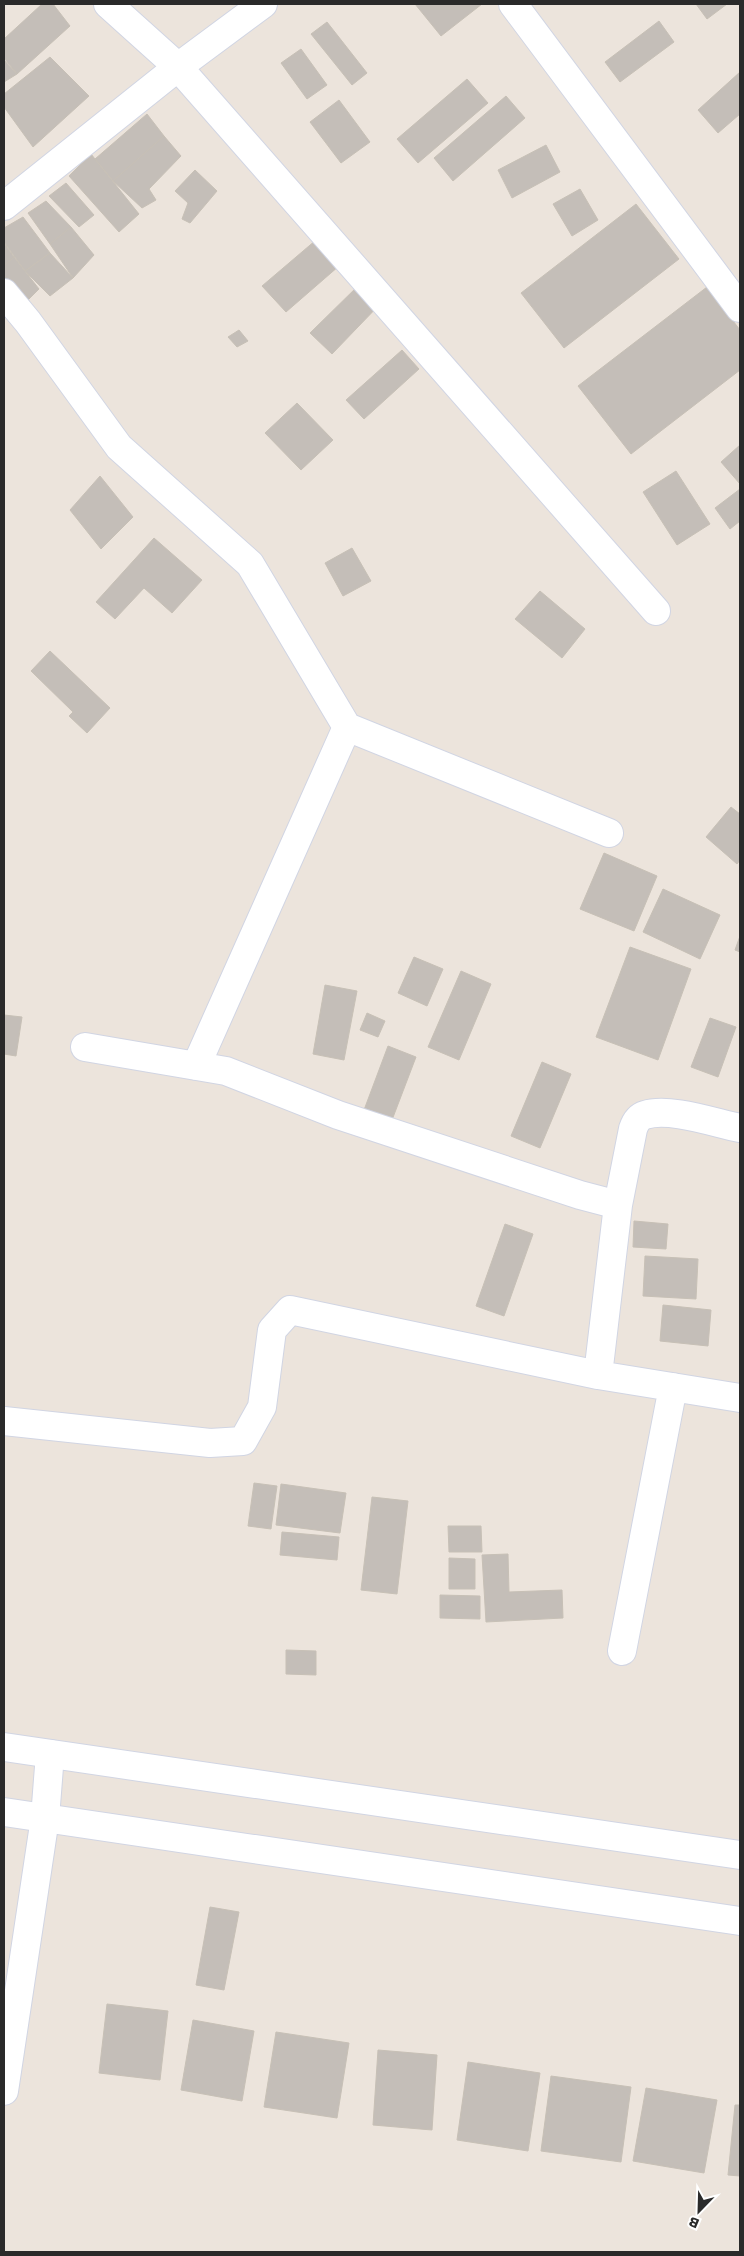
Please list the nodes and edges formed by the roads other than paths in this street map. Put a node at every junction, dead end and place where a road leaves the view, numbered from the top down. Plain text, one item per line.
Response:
1 (108, 4) edge
2 (263, 4) edge
3 (512, 4) edge
4 (178, 67) junction
5 (4, 206) edge
6 (4, 293) edge
7 (740, 308) edge
8 (656, 611) dead end
9 (347, 727) junction
10 (609, 833) dead end
11 (85, 1047) dead end
12 (196, 1066) junction
13 (740, 1128) edge
14 (618, 1204) junction
15 (598, 1375) junction
16 (673, 1388) junction
17 (740, 1398) edge
18 (4, 1421) edge
19 (622, 1651) dead end
20 (4, 1747) edge
21 (50, 1754) junction
22 (4, 1812) edge
23 (45, 1818) junction
24 (740, 1855) edge
25 (740, 1921) edge
26 (4, 2092) edge

1 - 4 street
2 - 4 street
3 - 7 street
4 - 5 street
4 - 8 street
6 - 9 street
9 - 10 street
9 - 12 street
11 - 12 street
12 - 14 street
13 - 14 street
14 - 15 street
15 - 16 street
15 - 18 street
16 - 17 street
16 - 19 street
20 - 21 street
21 - 23 street
21 - 24 street
22 - 23 street
23 - 25 street
23 - 26 street

